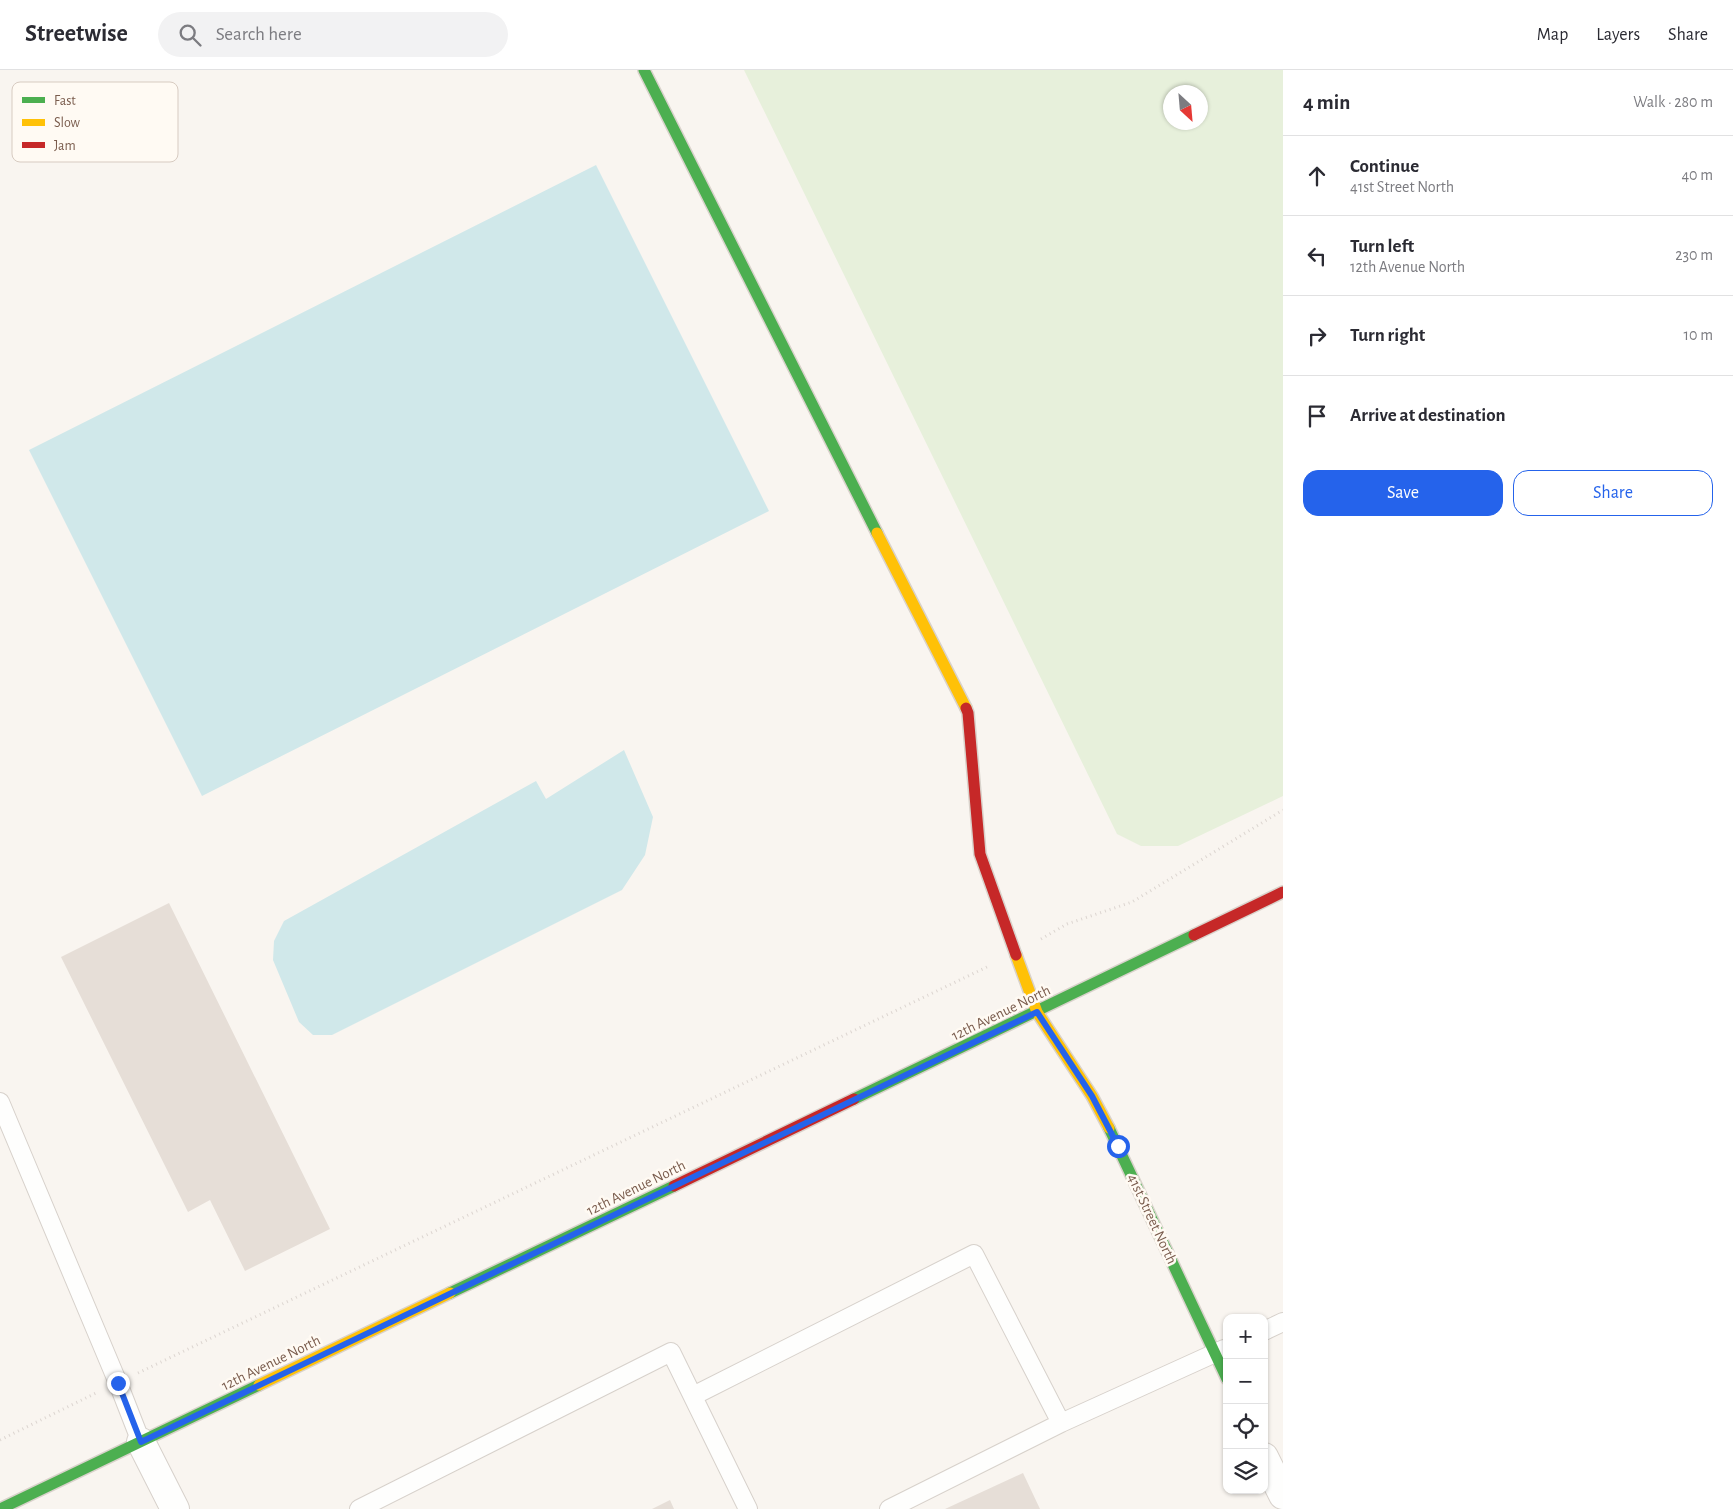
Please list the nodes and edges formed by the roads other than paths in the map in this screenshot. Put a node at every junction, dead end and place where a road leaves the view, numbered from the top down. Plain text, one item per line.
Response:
1 (644, 70) edge
2 (1283, 892) edge
3 (1037, 1012) junction
4 (0, 1102) edge
5 (1283, 1322) edge
6 (1268, 1328) edge
7 (1221, 1351) edge
8 (693, 1396) junction
9 (1061, 1423) junction
10 (141, 1442) junction
11 (1268, 1465) edge
12 (1283, 1495) edge
13 (0, 1509) edge
14 (175, 1509) edge
15 (359, 1509) edge
16 (748, 1509) edge
17 (889, 1509) edge

1 - 3 street, 41st Street North
2 - 3 street, 12th Avenue North
3 - 7 street, 41st Street North
3 - 10 street, 12th Avenue North
4 - 10 lane
5 - 6 lane
7 - 9 lane
8 - 9 lane
8 - 15 lane
8 - 16 lane
9 - 17 lane
10 - 13 street, 12th Avenue North
10 - 14 street
11 - 12 street

